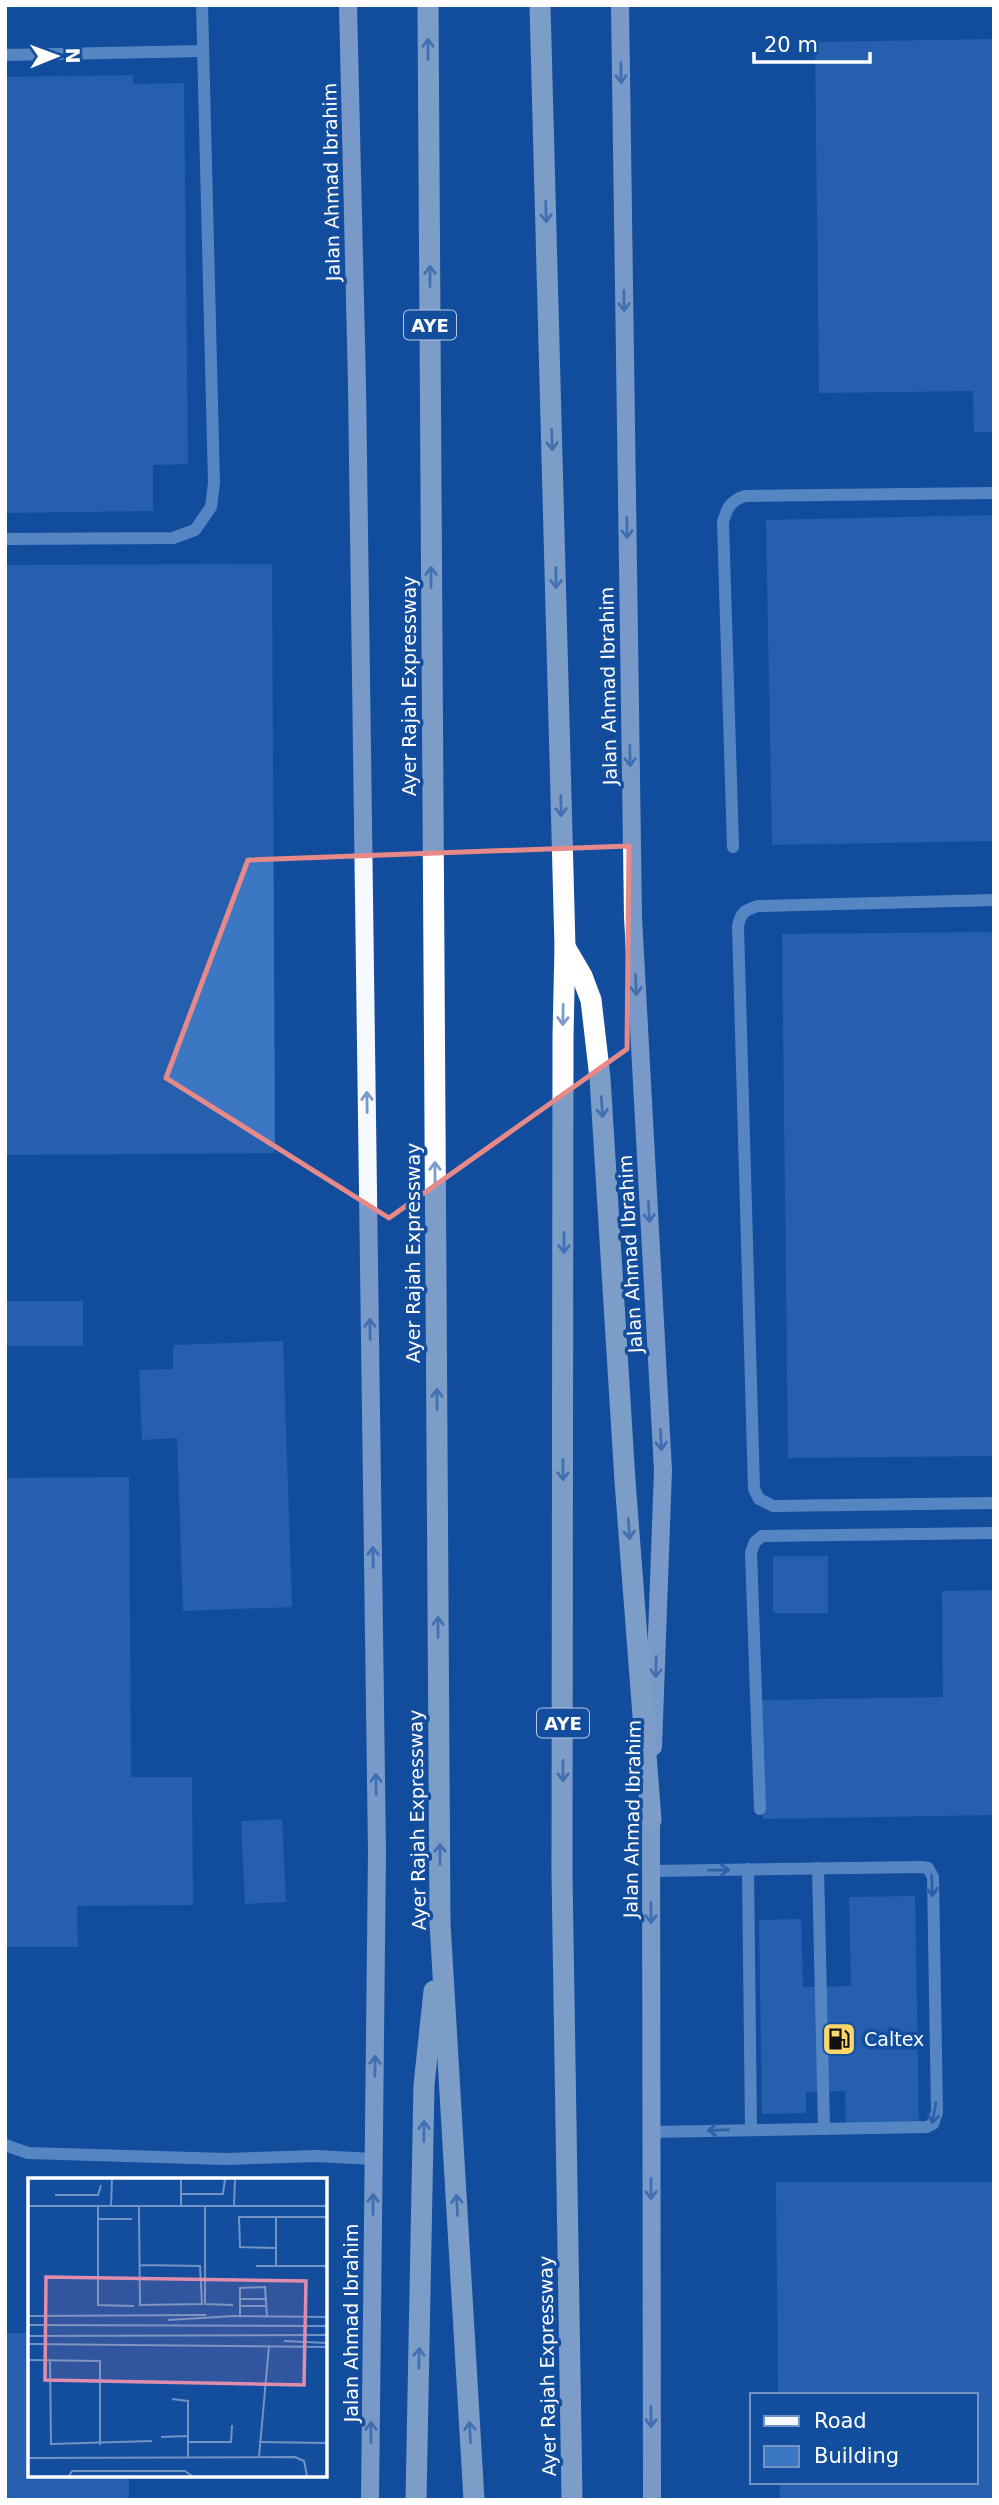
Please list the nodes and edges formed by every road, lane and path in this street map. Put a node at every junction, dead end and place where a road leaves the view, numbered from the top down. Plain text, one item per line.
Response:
1 (202, 5) edge
2 (348, 5) edge
3 (428, 5) edge
4 (540, 5) edge
5 (620, 5) edge
6 (203, 51) junction
7 (5, 54) edge
8 (994, 494) edge
9 (5, 539) edge
10 (733, 847) dead end
11 (994, 900) edge
12 (565, 947) junction
13 (994, 1503) edge
14 (994, 1533) edge
15 (760, 1809) dead end
16 (651, 1820) junction
17 (818, 1868) junction
18 (747, 1869) junction
19 (651, 1871) junction
20 (440, 1923) junction
21 (751, 2129) junction
22 (824, 2129) junction
23 (651, 2132) junction
24 (5, 2146) edge
25 (373, 2159) junction
26 (370, 2500) edge
27 (416, 2500) edge
28 (474, 2500) edge
29 (572, 2500) edge
30 (652, 2500) edge

1 - 6 lane
25 -> 2 main road, Jalan Ahmad Ibrahim
20 -> 3 highway, Ayer Rajah Expressway / AYE
4 -> 12 highway, Ayer Rajah Expressway / AYE
5 -> 16 main road, Jalan Ahmad Ibrahim
6 - 7 lane
6 - 9 lane
8 - 10 lane
11 - 13 lane
12 -> 16 highway
12 -> 29 highway, Ayer Rajah Expressway / AYE
14 - 15 lane
16 - 19 main road, Jalan Ahmad Ibrahim
17 - 18 lane
17 - 22 lane
17 -> 22 lane
19 -> 18 lane
18 - 21 lane
19 -> 23 main road, Jalan Ahmad Ibrahim
27 -> 20 highway
28 -> 20 highway, Ayer Rajah Expressway / AYE
21 - 22 lane
21 -> 23 lane
23 -> 30 main road, Jalan Ahmad Ibrahim
24 - 25 lane
26 -> 25 main road, Jalan Ahmad Ibrahim

